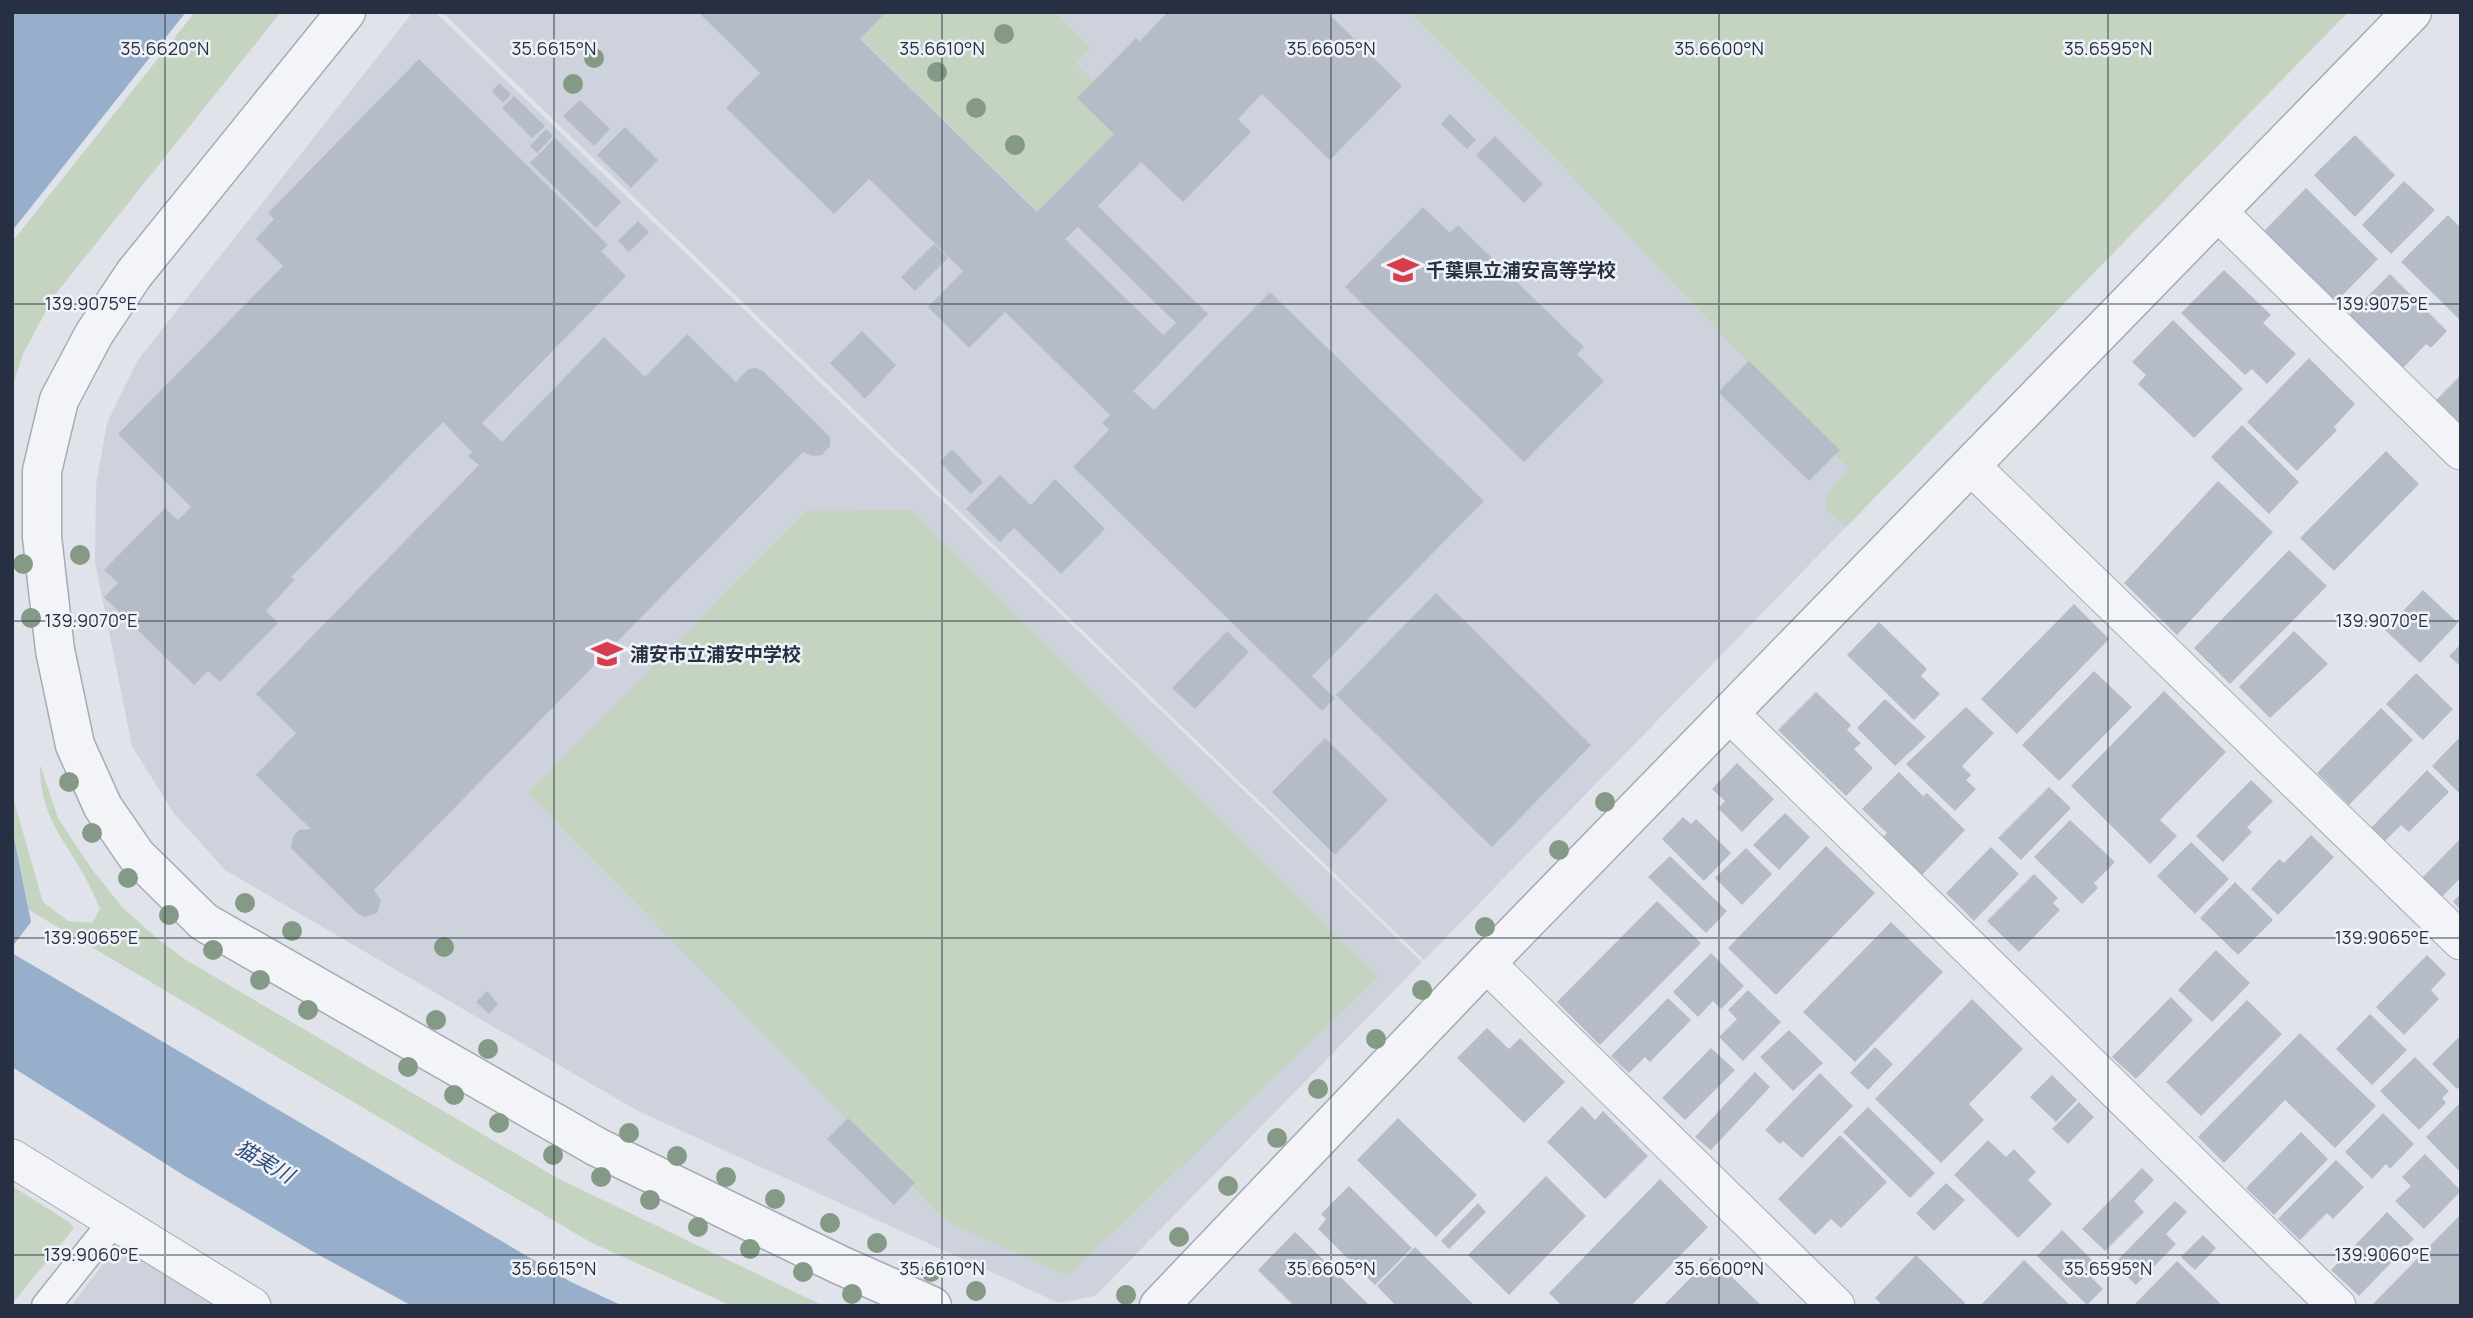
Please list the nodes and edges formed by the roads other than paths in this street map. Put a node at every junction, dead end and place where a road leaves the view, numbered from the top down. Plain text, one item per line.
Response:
1 (346, 12) edge
2 (2412, 12) edge
3 (2218, 212) junction
4 (2461, 451) edge
5 (1971, 466) junction
6 (1729, 713) junction
7 (2461, 941) edge
8 (1486, 963) junction
9 (12, 1157) edge
10 (113, 1222) junction
11 (46, 1306) edge
12 (252, 1306) edge
13 (932, 1306) edge
14 (1158, 1306) edge
15 (1836, 1306) edge
16 (2337, 1306) edge

1 - 13 street
2 - 3 street
3 - 4 street
3 - 5 street
5 - 6 street
5 - 7 street
6 - 8 street
6 - 16 street
8 - 14 street
8 - 15 street
9 - 10 street
10 - 11 street
10 - 12 street

